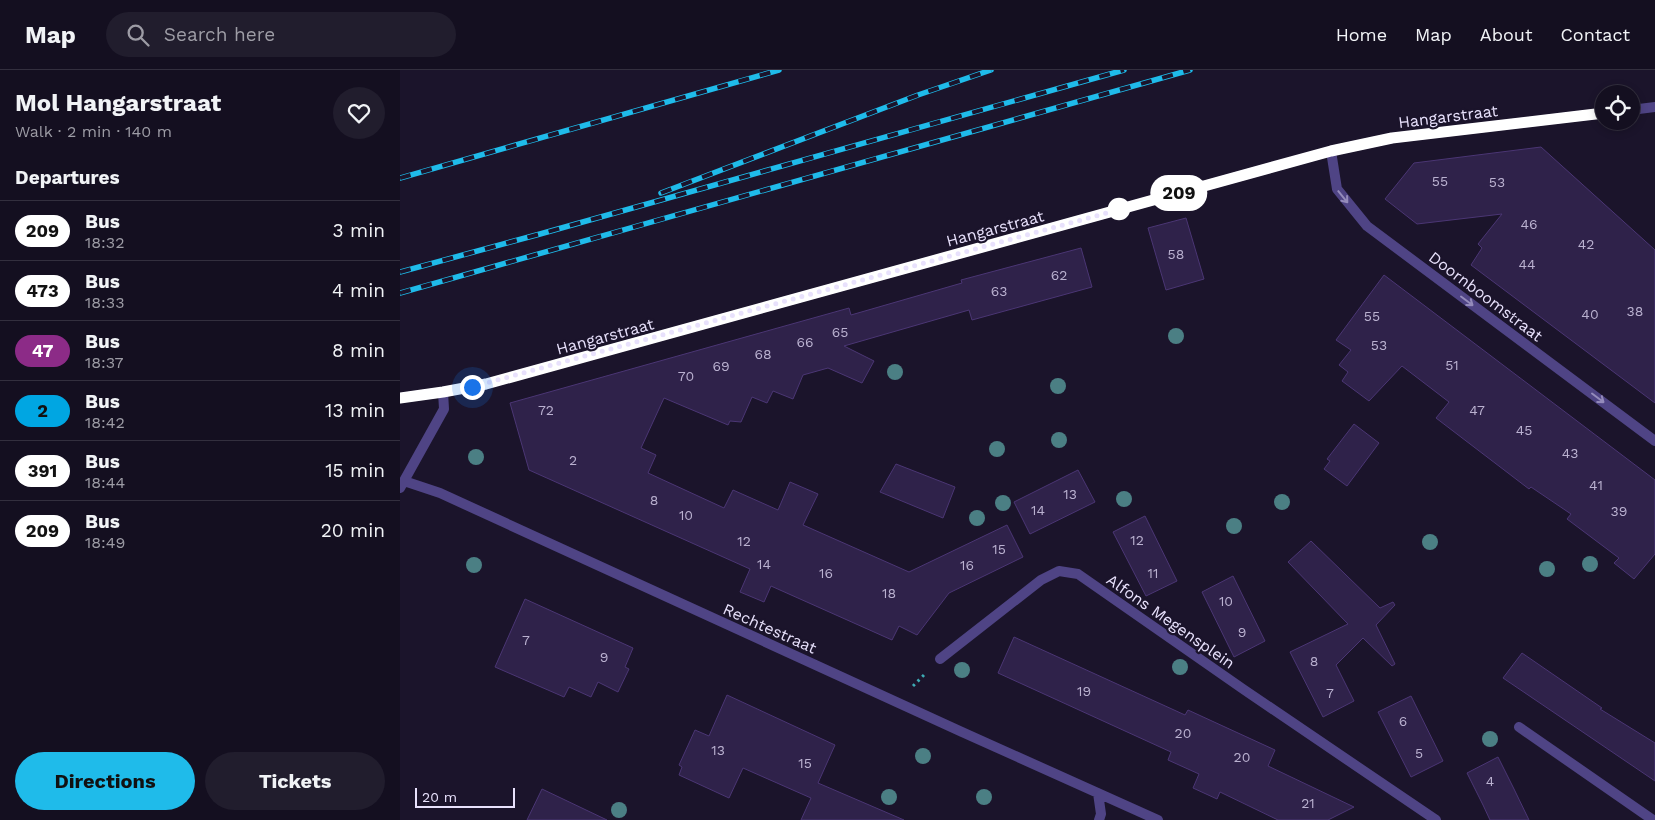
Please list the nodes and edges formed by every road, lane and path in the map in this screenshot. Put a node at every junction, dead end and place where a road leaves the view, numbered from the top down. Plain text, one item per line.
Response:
1 (1655, 107) edge
2 (1640, 109) edge
3 (1595, 114) edge
4 (1331, 151) junction
5 (443, 392) junction
6 (400, 398) edge
7 (1655, 441) edge
8 (402, 484) edge
9 (940, 659) joint
10 (897, 702) junction
11 (1519, 727) dead end
12 (1098, 793) junction
13 (1099, 820) edge
14 (1158, 820) edge
15 (1436, 820) edge
16 (1653, 820) edge

1 - 2 street
3 - 4 street, Hangarstraat
4 - 5 street, Hangarstraat
4 -> 7 street, Doornboomstraat
5 - 6 street, Hangarstraat
5 - 8 street
8 - 10 street, Rechtestraat
9 - 10 path
9 - 15 street, Alfons Megensplein
10 - 12 street, Rechtestraat
11 - 16 street
12 - 13 street
12 - 14 street, Rechtestraat

